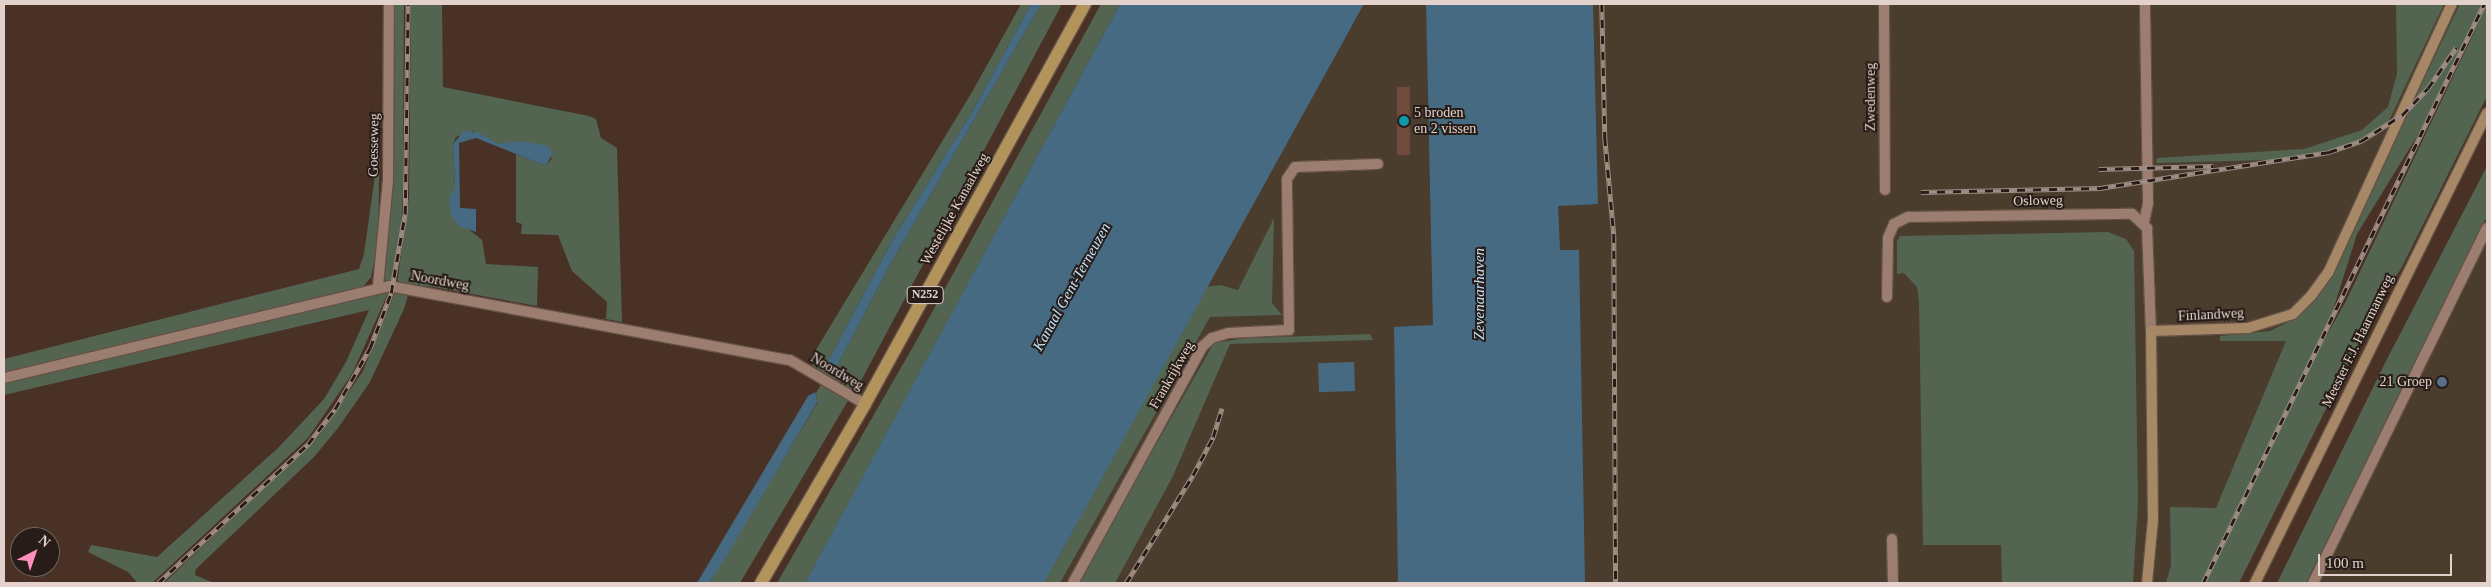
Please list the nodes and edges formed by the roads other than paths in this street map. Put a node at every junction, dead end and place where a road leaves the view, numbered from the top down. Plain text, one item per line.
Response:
1 (389, 4) edge
2 (1085, 4) edge
3 (1884, 4) edge
4 (2144, 4) edge
5 (2452, 4) edge
6 (2487, 113) edge
7 (1378, 164) dead end
8 (1886, 190) dead end
9 (2144, 222) junction
10 (2487, 228) edge
11 (378, 286) junction
12 (1887, 297) dead end
13 (2151, 331) junction
14 (4, 378) edge
15 (865, 404) junction
16 (1892, 539) dead end
17 (760, 583) edge
18 (1073, 583) edge
19 (1893, 583) edge
20 (2147, 583) edge
21 (2255, 583) edge
22 (2313, 583) edge

1 - 11 street, Goesseweg
2 - 15 main road, Westelijke Kanaalweg / N252
3 - 8 street, Zwedenweg
4 - 9 street
5 - 13 street, Finlandweg
6 - 21 street, Meester F.J. Haarmanweg
7 - 18 street, Frankrijkweg
9 - 12 street, Osloweg
9 - 13 street
10 - 22 street
11 - 14 street, Noordweg
11 - 15 street, Noordweg
13 - 20 street
15 - 17 main road, Westelijke Kanaalweg / N252
16 - 19 street

